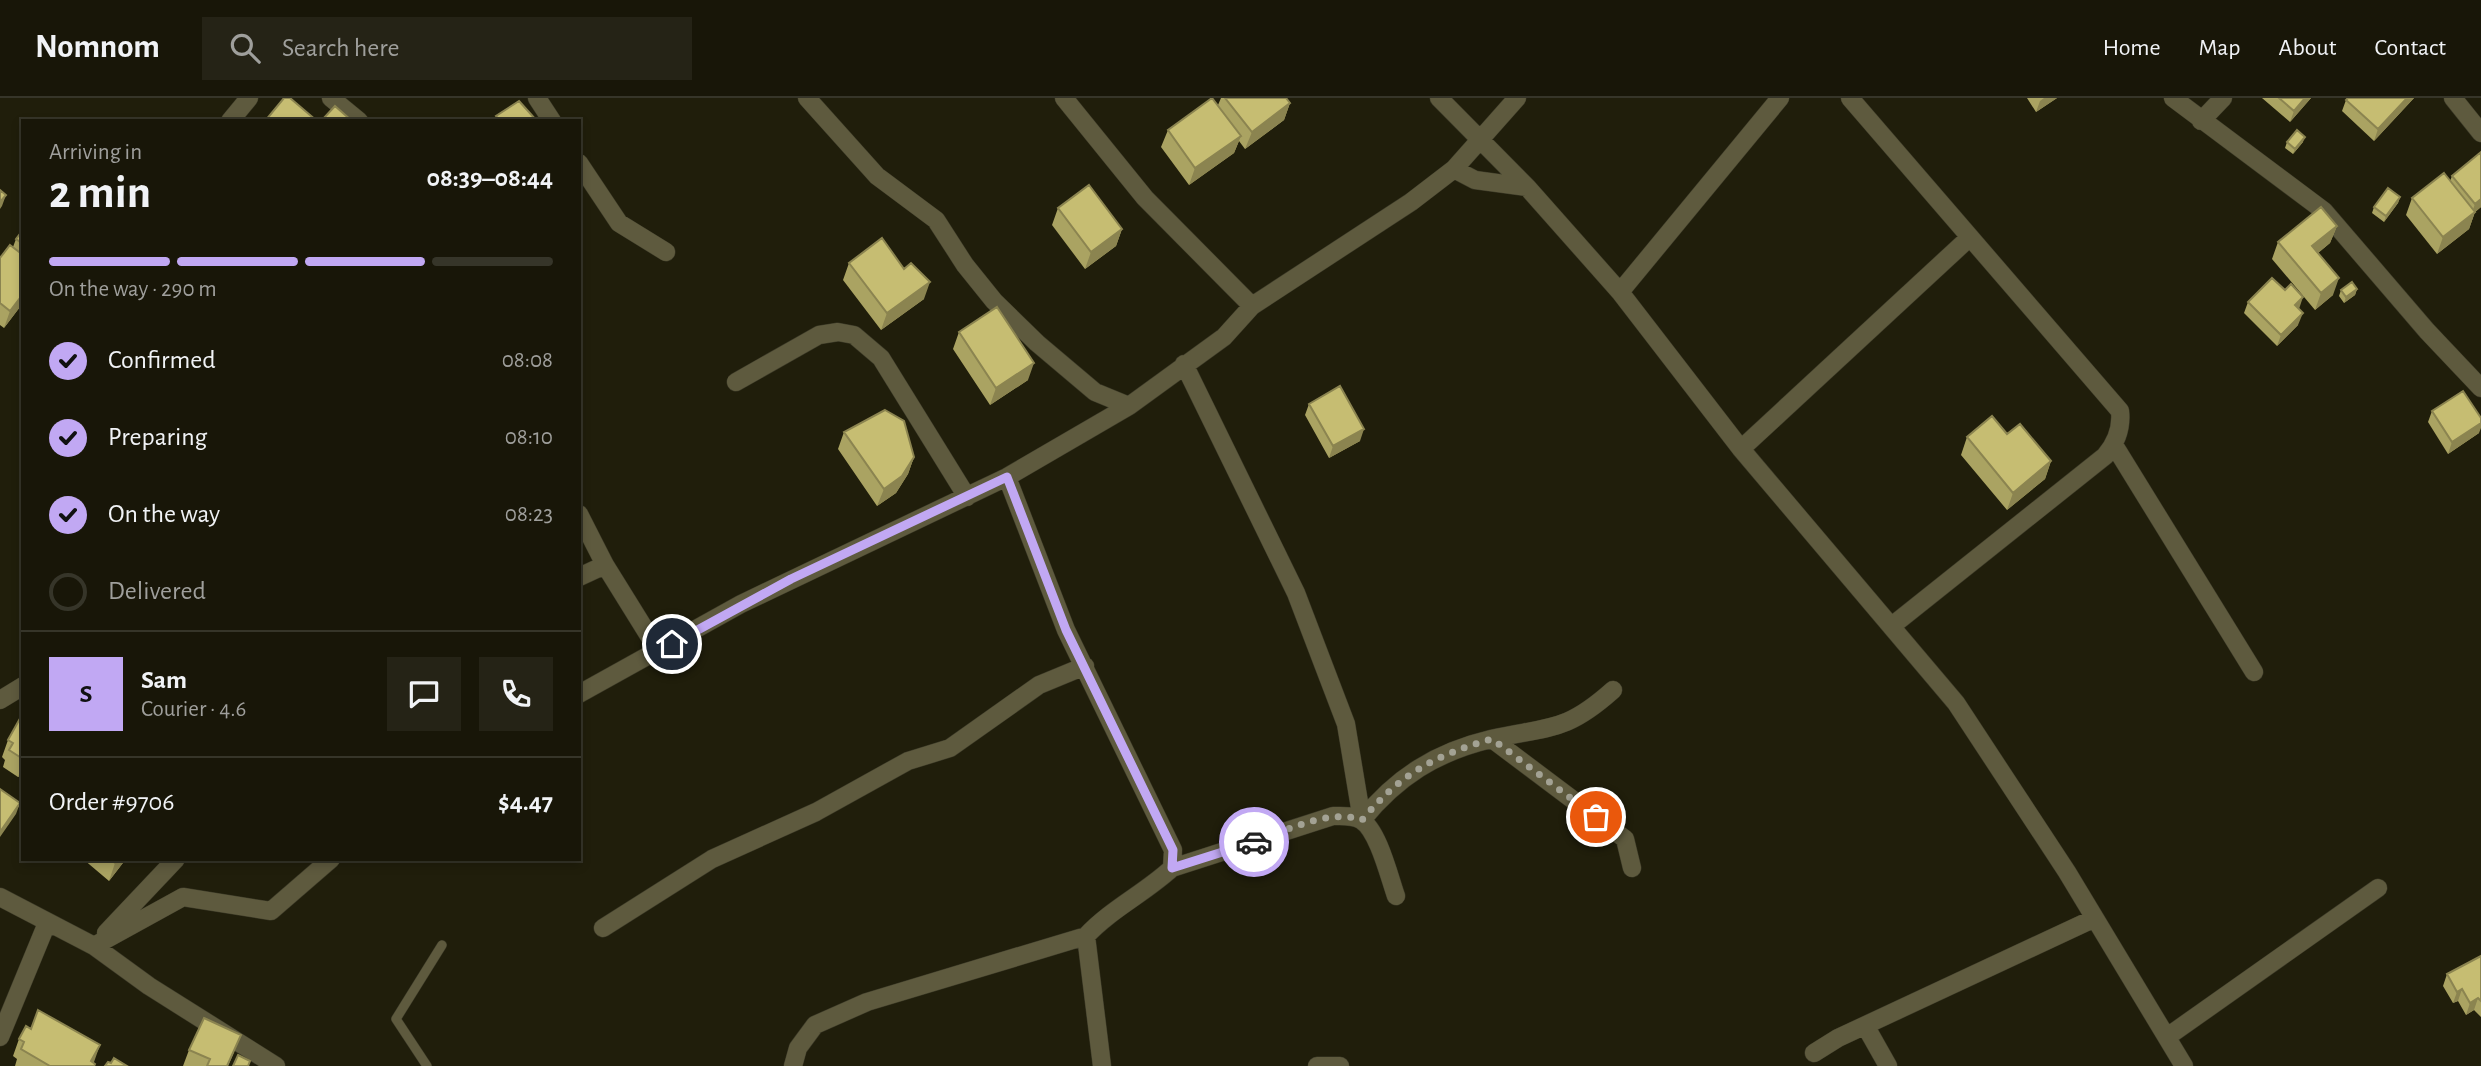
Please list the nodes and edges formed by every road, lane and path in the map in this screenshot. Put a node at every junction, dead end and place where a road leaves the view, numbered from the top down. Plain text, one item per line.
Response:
1 (249, 98) edge
2 (331, 98) edge
3 (537, 98) edge
4 (807, 98) edge
5 (1064, 98) edge
6 (1439, 98) edge
7 (1517, 98) edge
8 (1780, 98) edge
9 (1850, 98) edge
10 (2173, 98) edge
11 (2223, 98) edge
12 (2454, 98) edge
13 (232, 119) edge
14 (357, 119) edge
15 (551, 119) edge
16 (2201, 121) junction
17 (2481, 133) edge
18 (1478, 140) junction
19 (581, 166) edge
20 (1454, 169) junction
21 (1527, 187) junction
22 (1969, 238) junction
23 (666, 252) dead end
24 (1620, 292) junction
25 (1252, 306) junction
26 (1184, 364) junction
27 (736, 382) dead end
28 (2481, 388) edge
29 (1129, 406) junction
30 (2114, 444) junction
31 (1741, 449) junction
32 (1007, 477) junction
33 (967, 497) junction
34 (581, 518) edge
35 (605, 565) junction
36 (581, 576) edge
37 (1893, 625) junction
38 (659, 652) junction
39 (1085, 666) junction
40 (2254, 672) dead end
41 (21, 687) edge
42 (1613, 690) dead end
43 (581, 693) edge
44 (0, 700) edge
45 (1492, 739) junction
46 (1362, 820) junction
47 (174, 861) edge
48 (329, 861) edge
49 (1172, 868) junction
50 (1632, 868) dead end
51 (2378, 888) dead end
52 (1396, 895) dead end
53 (0, 897) edge
54 (2093, 919) junction
55 (47, 923) junction
56 (604, 928) dead end
57 (1086, 936) junction
58 (442, 945) dead end
59 (94, 946) junction
60 (1866, 1027) junction
61 (0, 1037) edge
62 (2167, 1037) junction
63 (1814, 1053) dead end
64 (276, 1066) edge
65 (427, 1066) edge
66 (793, 1066) edge
67 (1102, 1066) edge
68 (1317, 1066) edge
69 (1340, 1066) edge
70 (1888, 1066) edge
71 (2184, 1066) edge

1 - 13 street
2 - 14 street
3 - 15 street
4 - 29 street
5 - 25 street
6 - 18 street
7 - 18 street
8 - 24 street
9 - 22 street
10 - 16 street
11 - 16 street
12 - 17 street
16 - 28 street
18 - 20 street
18 - 21 street
19 - 23 street
20 - 21 street
20 - 25 street
21 - 24 street
22 - 30 street
22 - 31 street
24 - 31 street
25 - 26 street
26 - 29 street
26 - 46 street
27 - 33 street
29 - 32 street
30 - 37 street
30 - 40 street
31 - 37 street
32 - 33 street
32 - 39 street
33 - 38 street
34 - 35 street
35 - 36 street
35 - 38 street
37 - 54 street
38 - 43 street
39 - 49 street
39 - 56 street
41 - 44 street
42 - 45 street
45 - 46 street
45 - 50 street
46 - 49 street
46 - 52 street
47 - 59 street
48 - 59 street
49 - 57 street
51 - 62 street
53 - 55 street
54 - 60 street
54 - 62 street
55 - 59 street
55 - 61 street
57 - 66 street
57 - 67 street
58 - 65 lane
59 - 64 street
60 - 63 street
60 - 70 street
62 - 71 street
68 - 69 street

